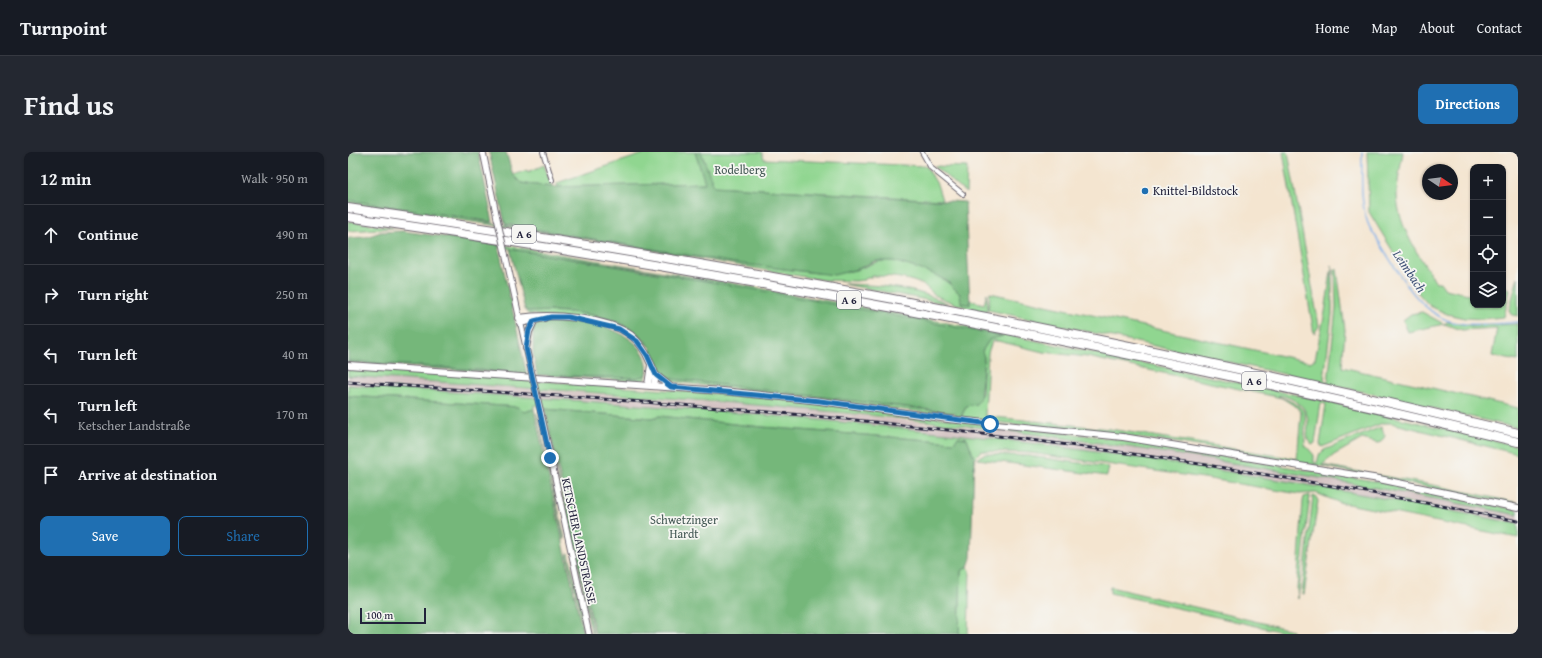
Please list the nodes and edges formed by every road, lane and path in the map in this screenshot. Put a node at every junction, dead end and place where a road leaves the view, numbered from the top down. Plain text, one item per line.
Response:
1 (483, 152) edge
2 (543, 152) edge
3 (922, 152) edge
4 (552, 180) dead end
5 (963, 194) dead end
6 (348, 208) edge
7 (348, 217) edge
8 (551, 317) junction
9 (520, 320) junction
10 (534, 321) junction
11 (526, 348) junction
12 (651, 363) junction
13 (348, 365) edge
14 (656, 375) junction
15 (651, 385) junction
16 (671, 387) junction
17 (1518, 432) edge
18 (1518, 442) edge
19 (1518, 508) edge
20 (589, 634) edge

1 - 9 street, KETSCHER LANDSTRASSE, bridge
2 - 4 street
3 - 5 street
6 - 17 highway, A 6
7 - 18 highway, A 6
8 - 9 main road
8 - 10 main road
8 - 12 main road
9 - 10 main road
9 - 11 street, KETSCHER LANDSTRASSE
10 - 11 main road
11 - 20 street, KETSCHER LANDSTRASSE, bridge
12 - 14 main road
12 - 15 main road
13 - 15 main road
14 - 15 main road
14 - 16 main road
15 - 16 main road
16 - 19 main road

